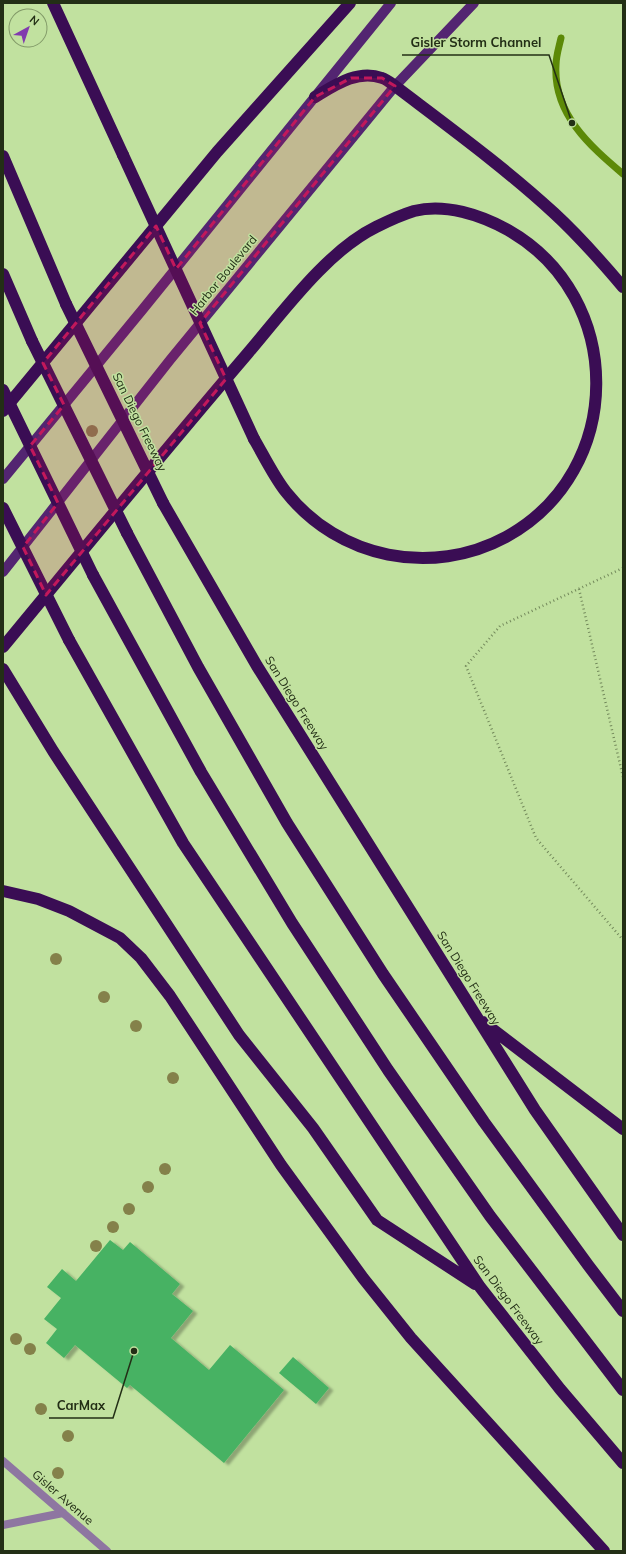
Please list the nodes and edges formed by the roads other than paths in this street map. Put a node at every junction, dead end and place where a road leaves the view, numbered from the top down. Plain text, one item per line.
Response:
1 (53, 3) edge
2 (350, 3) edge
3 (391, 3) edge
4 (474, 3) edge
5 (395, 86) junction
6 (315, 97) junction
7 (3, 156) edge
8 (3, 274) edge
9 (623, 287) edge
10 (3, 390) edge
11 (3, 411) edge
12 (3, 479) edge
13 (3, 508) edge
14 (3, 572) edge
15 (3, 647) edge
16 (3, 669) edge
17 (3, 891) edge
18 (477, 1017) junction
19 (623, 1129) edge
20 (623, 1235) edge
21 (480, 1287) junction
22 (623, 1310) edge
23 (623, 1390) edge
24 (3, 1461) edge
25 (623, 1463) edge
26 (62, 1513) junction
27 (3, 1525) edge
28 (107, 1551) edge
29 (604, 1551) edge

1 - 15 highway, bridge
2 - 11 highway
3 - 6 main road
4 - 5 main road, Harbor Boulevard
5 - 6 highway
5 - 9 highway
5 - 14 main road, Harbor Boulevard
6 - 12 main road
7 - 18 highway, San Diego Freeway, bridge
8 - 22 highway, bridge
10 - 23 highway, bridge
13 - 21 highway, San Diego Freeway, bridge
16 - 21 highway
17 - 29 highway
18 - 19 highway
18 - 20 highway, San Diego Freeway
21 - 25 highway, San Diego Freeway
24 - 26 street, Gisler Avenue
26 - 27 street
26 - 28 street, Gisler Avenue

